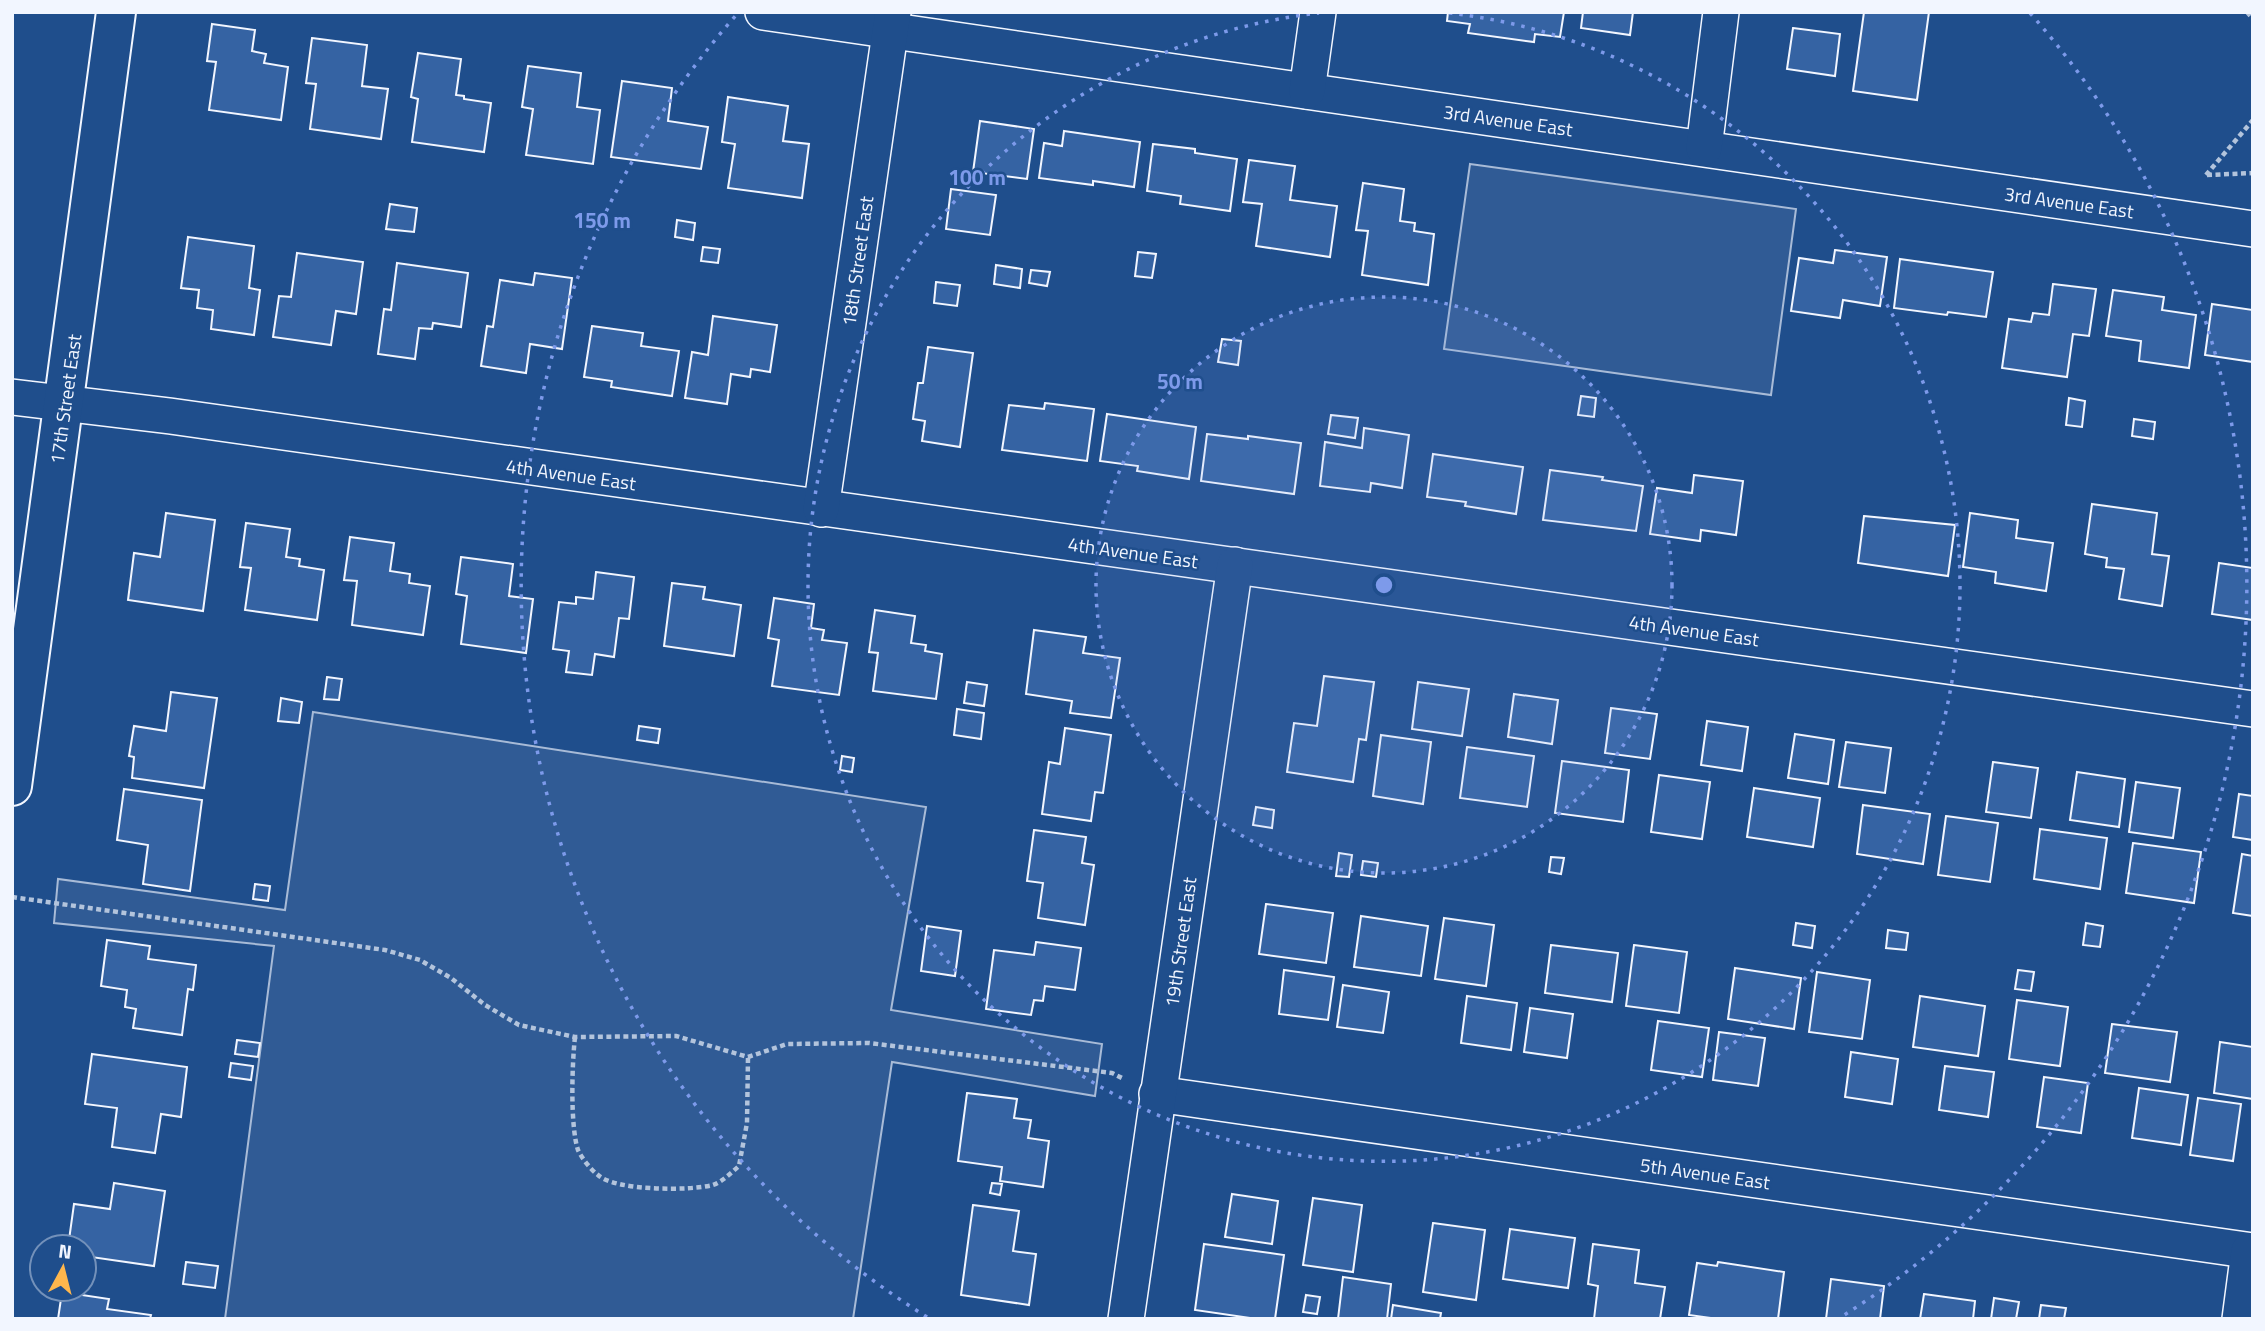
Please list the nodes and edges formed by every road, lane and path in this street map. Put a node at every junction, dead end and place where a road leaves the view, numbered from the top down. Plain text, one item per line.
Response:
1 (116, 12) edge
2 (763, 12) edge
3 (1318, 12) edge
4 (1721, 12) edge
5 (2247, 12) edge
6 (2253, 19) edge
7 (892, 21) edge
8 (1307, 91) junction
9 (2253, 120) edge
10 (1704, 148) junction
11 (2253, 173) edge
12 (2253, 229) edge
13 (12, 397) edge
14 (65, 403) junction
15 (821, 509) junction
16 (1235, 565) junction
17 (2253, 709) edge
18 (12, 786) edge
19 (12, 897) edge
20 (575, 1037) junction
21 (748, 1057) junction
22 (1157, 1094) junction
23 (2251, 1251) edge
24 (1126, 1319) edge
25 (2240, 1319) edge

1 - 14 street, 17th Street East
2 - 7 street, 3rd Avenue East
3 - 8 street
4 - 10 street
5 - 6 path
7 - 8 street, 3rd Avenue East
7 - 15 street, 18th Street East
8 - 10 street, 3rd Avenue East
9 - 11 path
10 - 12 street, 3rd Avenue East
13 - 14 street, 4th Avenue East
14 - 15 street, 4th Avenue East
14 - 18 street, 17th Street East
15 - 16 street, 4th Avenue East
16 - 17 street, 4th Avenue East
16 - 22 street, 19th Street East
19 - 20 path
20 - 21 path
20 - 21 path
21 - 22 path
22 - 23 street, 5th Avenue East
22 - 24 street, 19th Street East
23 - 25 street

